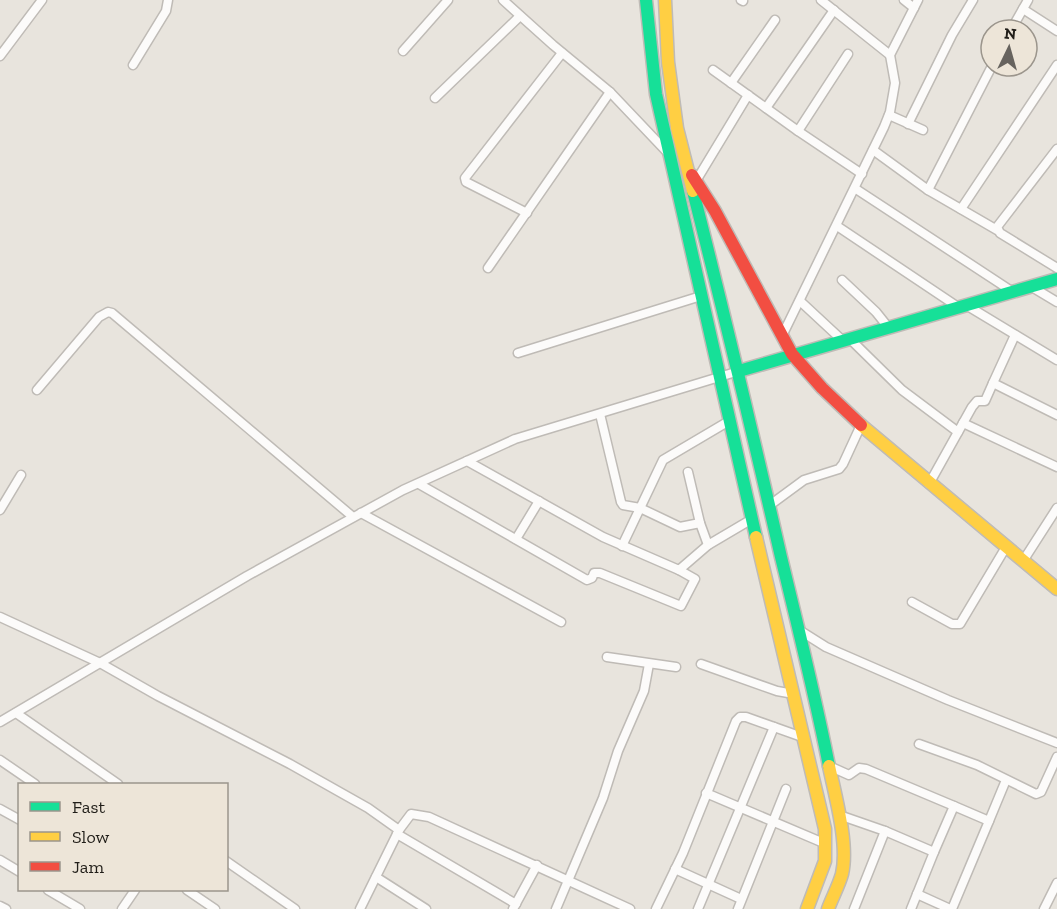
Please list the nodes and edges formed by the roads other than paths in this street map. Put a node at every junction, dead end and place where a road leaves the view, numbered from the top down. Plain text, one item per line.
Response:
1 (42, 0) edge
2 (168, 0) edge
3 (448, 0) edge
4 (503, 0) edge
5 (646, 0) edge
6 (665, 0) edge
7 (821, 0) edge
8 (904, 0) edge
9 (973, 0) edge
10 (1028, 0) edge
11 (916, 4) edge
12 (1023, 9) junction
13 (834, 10) junction
14 (520, 16) junction
15 (1018, 18) edge
16 (775, 20) dead end
17 (1057, 31) edge
18 (403, 51) dead end
19 (562, 53) junction
20 (848, 54) dead end
21 (890, 55) junction
22 (0, 56) edge
23 (133, 64) dead end
24 (1057, 65) edge
25 (713, 70) dead end
26 (986, 78) edge
27 (731, 83) junction
28 (610, 92) junction
29 (748, 95) junction
30 (435, 98) dead end
31 (766, 108) junction
32 (889, 115) junction
33 (908, 124) junction
34 (923, 130) dead end
35 (798, 131) junction
36 (1057, 149) edge
37 (873, 150) junction
38 (677, 157) junction
39 (862, 174) junction
40 (696, 181) junction
41 (855, 189) junction
42 (928, 189) junction
43 (961, 209) junction
44 (527, 213) junction
45 (837, 226) junction
46 (997, 230) junction
47 (488, 268) dead end
48 (1057, 268) edge
49 (1057, 279) edge
50 (842, 280) dead end
51 (1032, 286) junction
52 (1013, 292) junction
53 (702, 296) junction
54 (800, 301) junction
55 (1057, 302) edge
56 (962, 306) junction
57 (888, 327) junction
58 (1015, 335) junction
59 (782, 336) junction
60 (845, 339) junction
61 (518, 353) dead end
62 (792, 354) junction
63 (1057, 360) edge
64 (730, 374) junction
65 (993, 383) junction
66 (38, 390) dead end
67 (600, 414) junction
68 (1057, 415) edge
69 (729, 421) junction
70 (963, 423) junction
71 (861, 424) junction
72 (958, 432) junction
73 (467, 461) junction
74 (1057, 467) edge
75 (688, 472) dead end
76 (21, 475) dead end
77 (418, 484) junction
78 (929, 484) junction
79 (539, 501) junction
80 (770, 505) junction
81 (640, 508) junction
82 (1057, 508) edge
83 (0, 510) edge
84 (357, 515) junction
85 (752, 519) junction
86 (700, 524) junction
87 (516, 539) junction
88 (708, 545) junction
89 (622, 546) junction
90 (1006, 547) junction
91 (1023, 561) junction
92 (772, 566) junction
93 (679, 570) junction
94 (1057, 589) edge
95 (912, 602) dead end
96 (0, 616) edge
97 (561, 622) dead end
98 (799, 630) junction
99 (607, 657) dead end
100 (100, 663) junction
101 (649, 664) junction
102 (701, 664) dead end
103 (676, 667) dead end
104 (794, 694) junction
105 (16, 712) junction
106 (0, 722) edge
107 (774, 728) junction
108 (805, 738) junction
109 (1057, 742) edge
110 (919, 744) dead end
111 (0, 760) edge
112 (1056, 762) edge
113 (829, 766) junction
114 (1006, 780) junction
115 (34, 783) edge
116 (117, 783) edge
117 (786, 789) dead end
118 (706, 793) junction
119 (954, 806) junction
120 (740, 807) junction
121 (0, 808) edge
122 (839, 815) junction
123 (18, 819) edge
124 (773, 821) junction
125 (989, 821) junction
126 (885, 831) junction
127 (398, 832) junction
128 (826, 844) junction
129 (934, 852) junction
130 (0, 860) edge
131 (228, 862) edge
132 (537, 866) junction
133 (675, 869) junction
134 (18, 871) edge
135 (376, 878) junction
136 (569, 880) junction
137 (1057, 883) edge
138 (707, 885) junction
139 (50, 891) edge
140 (134, 891) edge
141 (188, 891) edge
142 (917, 894) junction
143 (741, 900) junction
144 (0, 906) edge
145 (514, 906) edge
146 (6, 909) edge
147 (80, 909) edge
148 (122, 909) edge
149 (215, 909) edge
150 (295, 909) edge
151 (360, 909) edge
152 (426, 909) edge
153 (556, 909) edge
154 (629, 909) edge
155 (656, 909) edge
156 (698, 909) edge
157 (738, 909) edge
158 (807, 909) edge
159 (828, 909) edge
160 (854, 909) edge
161 (912, 909) edge
162 (951, 909) edge
163 (1044, 909) edge

1 - 22 street
2 - 23 street
3 - 18 street
4 - 14 street
5 - 38 street
6 - 38 street
7 - 13 street
8 - 11 street
9 - 33 street
10 - 12 street
11 - 21 street
12 - 15 street
12 - 17 street
13 - 21 street
13 - 31 street
14 - 19 street
14 - 30 street
16 - 27 street
19 - 28 street
19 - 44 street
20 - 35 street
21 - 32 street
24 - 43 street
25 - 27 street
26 - 42 street
27 - 29 street
28 - 38 street
28 - 44 street
29 - 31 street
29 - 40 street
31 - 35 street
32 - 33 street
32 - 37 street
33 - 34 street
35 - 39 street
36 - 46 street
37 - 39 street
37 - 42 street
38 - 40 street
38 - 53 street
38 - 64 street
39 - 41 street
40 - 59 street
41 - 45 street
41 - 52 street
42 - 43 street
43 - 46 street
44 - 47 street
45 - 54 street
45 - 56 street
46 - 48 street
49 - 51 street
50 - 57 street
51 - 52 street
51 - 55 street
52 - 56 street
53 - 61 street
53 - 64 street
54 - 59 street
54 - 60 street
56 - 57 street
56 - 58 street
57 - 60 street
58 - 63 street
58 - 65 street
59 - 62 street
60 - 62 street
60 - 72 street
62 - 64 street
62 - 71 street
64 - 67 street
64 - 69 street
64 - 80 street
65 - 68 street
65 - 70 street
66 - 84 street
67 - 73 street
67 - 81 street
69 - 81 street
69 - 85 street
70 - 72 street
70 - 74 street
71 - 78 street
71 - 80 street
72 - 78 street
73 - 77 street
73 - 79 street
75 - 86 street
76 - 83 street
77 - 84 street
77 - 87 street
78 - 90 street
79 - 87 street
79 - 89 street
80 - 92 street
81 - 86 street
81 - 89 street
82 - 91 street
84 - 97 street
84 - 100 street
85 - 88 street
85 - 92 street
86 - 88 street
87 - 93 street
88 - 93 street
89 - 93 street
90 - 91 street
90 - 95 street
91 - 94 street
92 - 98 street
92 - 104 street
96 - 100 street
98 - 109 street
98 - 113 street
99 - 101 street
100 - 105 street
100 - 127 street
101 - 103 street
101 - 136 street
102 - 104 street
104 - 108 street
105 - 106 street
105 - 116 street
107 - 108 street
107 - 118 street
107 - 120 street
108 - 128 street
110 - 114 street
111 - 115 street
112 - 114 street
113 - 119 street
113 - 122 street
114 - 125 street
117 - 124 street
118 - 120 street
118 - 133 street
119 - 125 street
119 - 129 street
120 - 124 street
120 - 138 street
121 - 123 street
122 - 126 street
122 - 159 street
124 - 128 street
124 - 143 street
125 - 162 street
126 - 129 street
126 - 160 street
127 - 132 street
127 - 135 street
127 - 145 street
128 - 158 street
129 - 142 street
130 - 134 street
131 - 150 street
132 - 136 street
132 - 145 street
133 - 138 street
133 - 155 street
135 - 151 street
135 - 152 street
136 - 153 street
136 - 154 street
137 - 163 street
138 - 143 street
138 - 156 street
139 - 147 street
140 - 148 street
141 - 149 street
142 - 161 street
142 - 162 street
143 - 157 street
144 - 146 street

